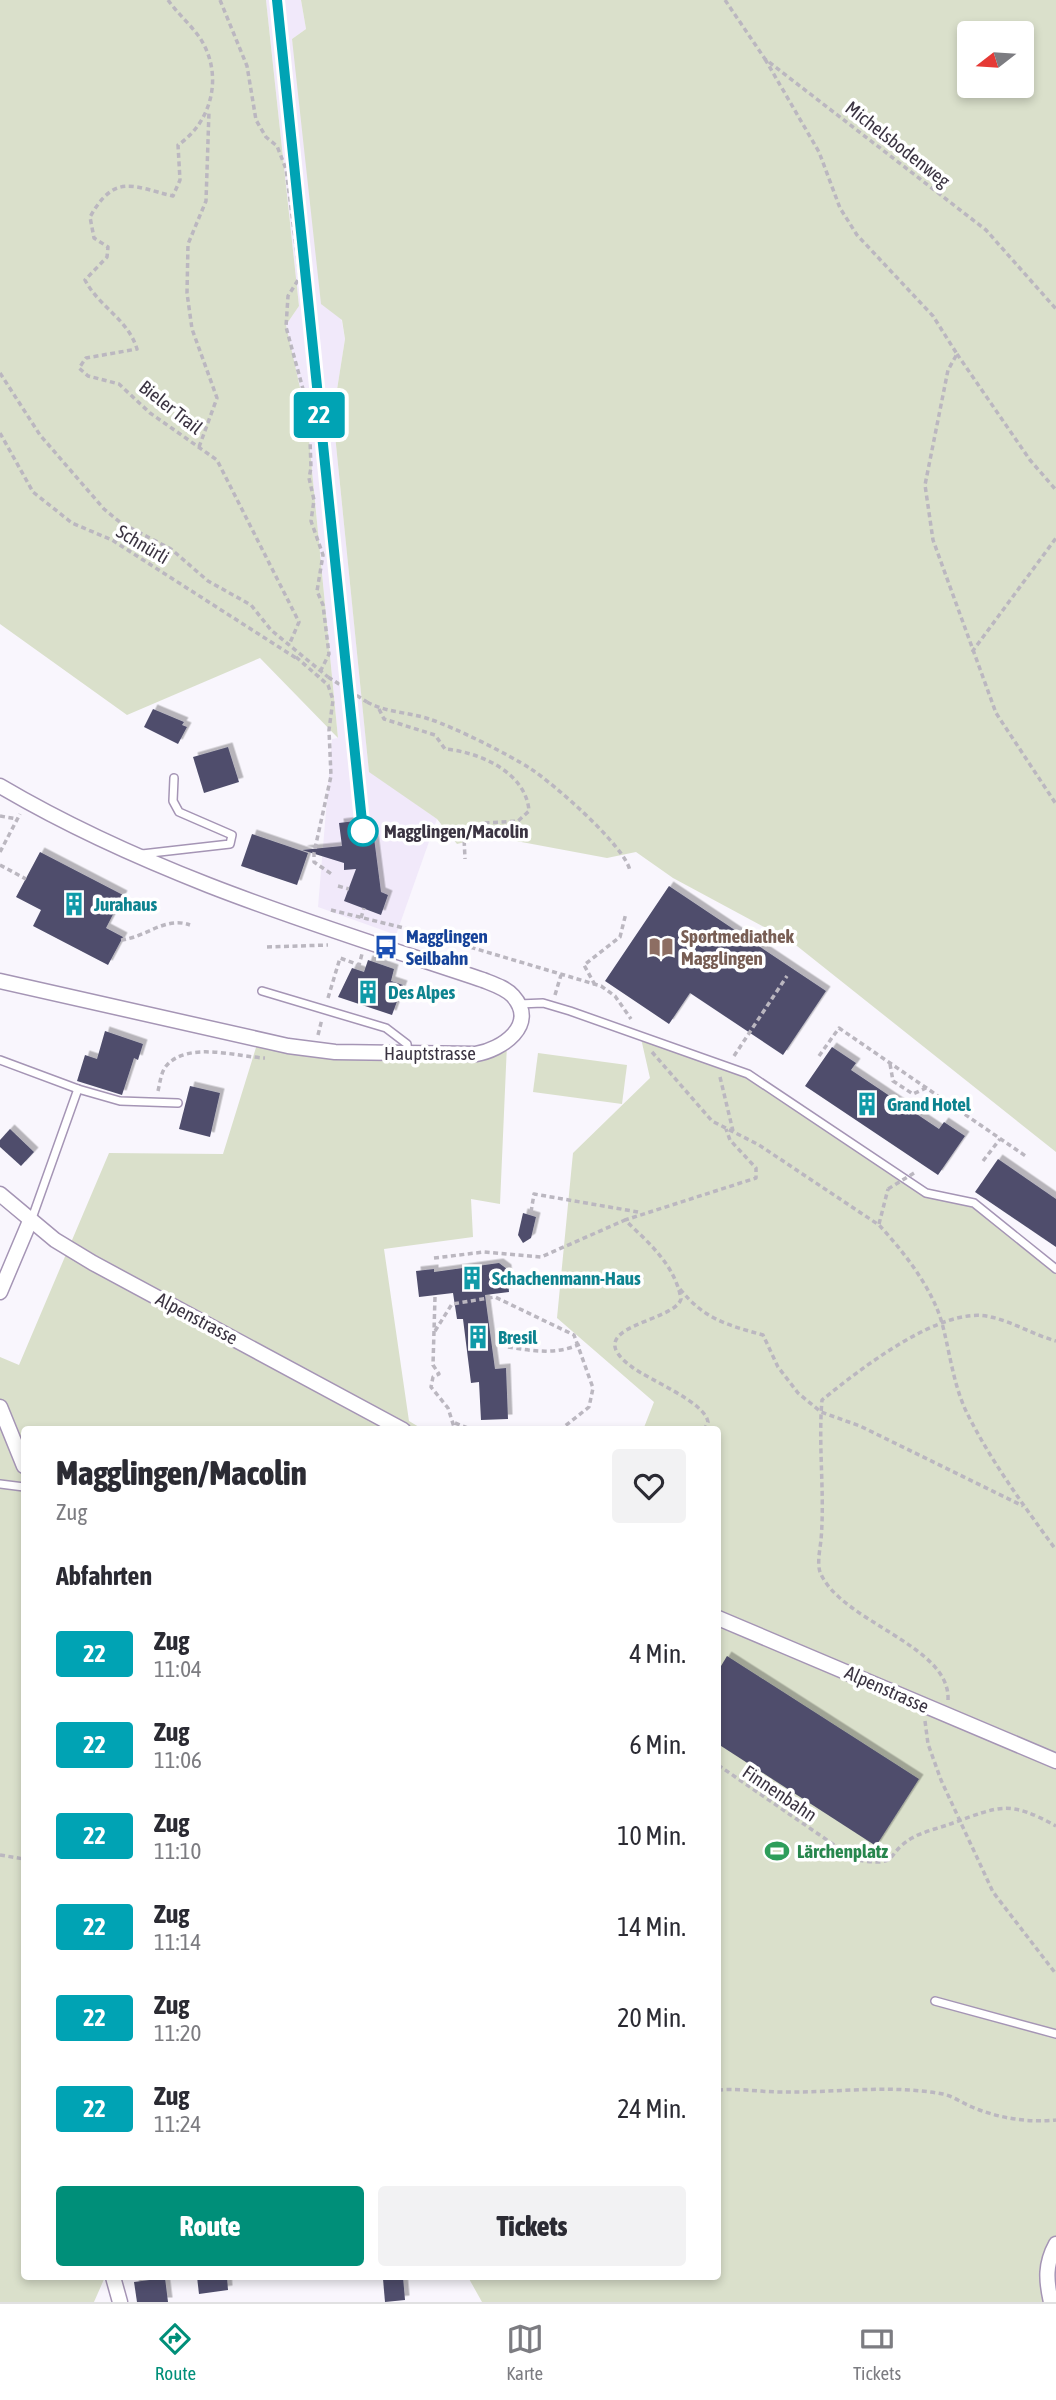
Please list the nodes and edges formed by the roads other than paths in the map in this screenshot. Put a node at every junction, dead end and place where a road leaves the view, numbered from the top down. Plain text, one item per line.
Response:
1 (174, 778) dead end
2 (0, 786) edge
3 (131, 855) junction
4 (0, 981) edge
5 (262, 991) dead end
6 (519, 1004) junction
7 (408, 1054) junction
8 (0, 1060) edge
9 (78, 1088) junction
10 (178, 1103) dead end
11 (0, 1194) edge
12 (30, 1221) junction
13 (1056, 1269) edge
14 (0, 1292) edge
15 (0, 1407) edge
16 (396, 1426) edge
17 (21, 1459) edge
18 (0, 1483) edge
19 (21, 1487) edge
20 (721, 1619) edge
21 (1056, 1761) edge
22 (935, 2001) dead end
23 (1056, 2034) edge
24 (1056, 2244) edge
25 (114, 2280) edge
26 (120, 2302) edge
27 (1051, 2302) edge

1 - 3 lane
2 - 3 street
3 - 6 street
4 - 7 street, Hauptstrasse
5 - 7 lane
6 - 7 street, Hauptstrasse
6 - 13 lane
8 - 9 lane
9 - 10 lane
9 - 12 lane
11 - 12 street, Alpenstrasse
12 - 14 street
12 - 16 street, Alpenstrasse
15 - 17 street
18 - 19 lane
20 - 21 street, Alpenstrasse
22 - 23 lane
24 - 27 street
25 - 26 street

